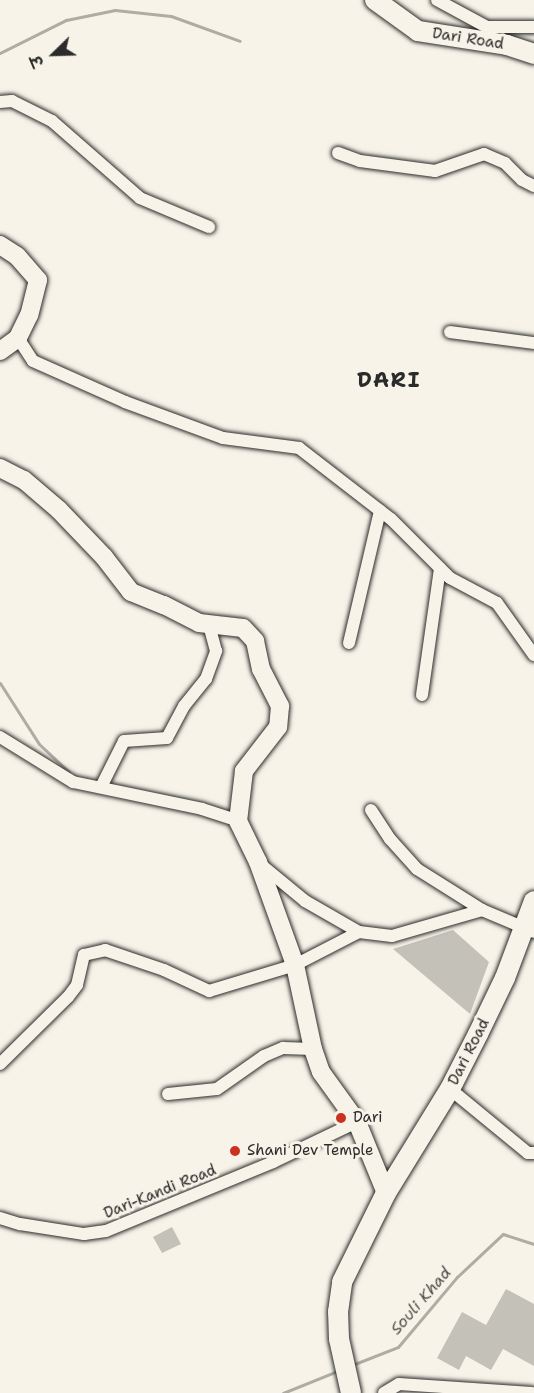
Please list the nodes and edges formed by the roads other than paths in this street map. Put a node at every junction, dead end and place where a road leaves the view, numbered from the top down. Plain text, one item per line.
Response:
1 (375, 0) edge
2 (437, 0) edge
3 (534, 27) edge
4 (534, 54) edge
5 (0, 102) edge
6 (339, 153) dead end
7 (534, 186) edge
8 (209, 227) dead end
9 (0, 245) edge
10 (450, 332) dead end
11 (18, 339) junction
12 (534, 343) edge
13 (0, 351) edge
14 (0, 468) edge
15 (380, 511) junction
16 (440, 568) junction
17 (209, 625) junction
18 (349, 643) dead end
19 (534, 655) edge
20 (422, 695) dead end
21 (0, 737) edge
22 (101, 787) junction
23 (370, 810) dead end
24 (238, 821) junction
25 (258, 862) junction
26 (534, 901) edge
27 (482, 910) junction
28 (529, 931) edge
29 (358, 932) junction
30 (295, 965) junction
31 (313, 1049) junction
32 (0, 1064) edge
33 (450, 1089) junction
34 (168, 1095) dead end
35 (357, 1122) junction
36 (534, 1153) edge
37 (386, 1193) junction
38 (0, 1218) edge
39 (351, 1390) edge
40 (384, 1393) edge
41 (532, 1393) edge

1 - 4 main road, Dari Road
2 - 3 street
5 - 8 street
6 - 7 street
9 - 11 street
10 - 12 street
11 - 13 street
11 - 15 street
14 - 17 street
15 - 16 street
15 - 18 street
16 - 19 street
16 - 20 street
17 - 22 street
17 - 24 street
21 - 22 street
22 - 24 street
23 - 27 street
24 - 25 street
25 - 29 street
25 - 30 street
26 - 28 main road, Dari Road
27 - 28 street
27 - 29 street
28 - 33 main road, Dari Road
29 - 30 street
30 - 31 street
30 - 32 street
31 - 34 street
31 - 35 street
33 - 36 street
33 - 37 main road, Dari Road
35 - 37 street
35 - 38 street, Dari-Kandi Road
37 - 39 main road, Dari Road
40 - 41 street

